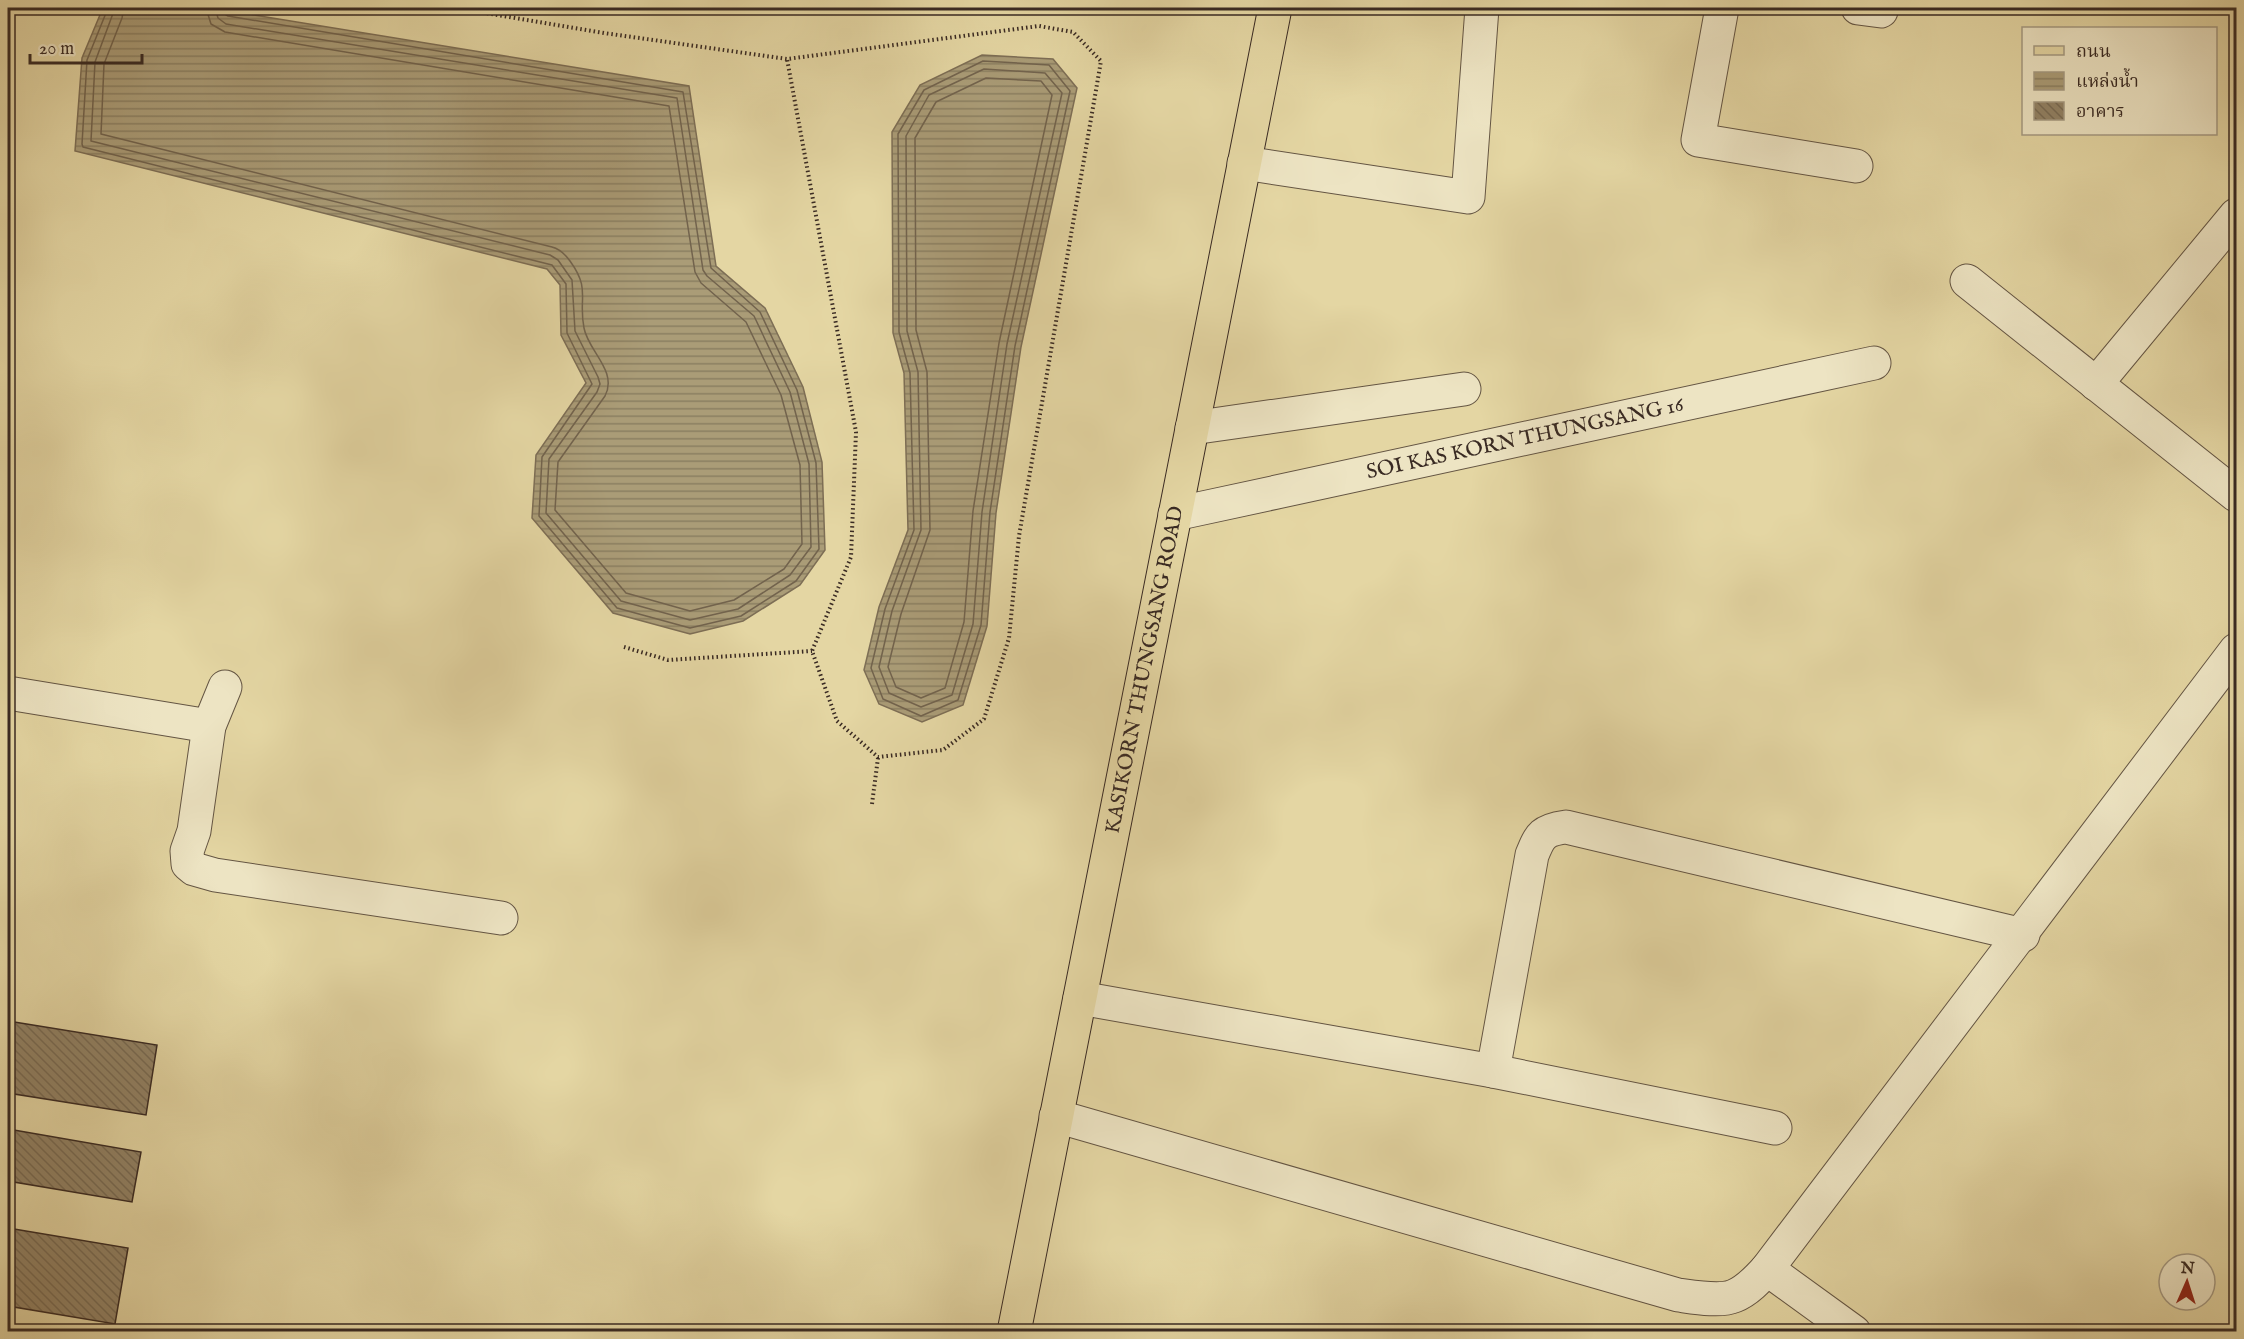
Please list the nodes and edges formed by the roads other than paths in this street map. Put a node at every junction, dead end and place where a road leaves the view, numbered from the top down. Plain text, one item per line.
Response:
1 (1275, 8) edge
2 (1482, 8) edge
3 (1722, 8) edge
4 (1244, 163) junction
5 (1856, 166) dead end
6 (2236, 215) edge
7 (1967, 281) dead end
8 (1874, 363) dead end
9 (2096, 384) junction
10 (1464, 389) dead end
11 (1192, 428) junction
12 (2236, 495) edge
13 (1175, 514) junction
14 (2236, 650) edge
15 (225, 687) dead end
16 (8, 693) edge
17 (209, 726) junction
18 (501, 918) dead end
19 (2023, 935) junction
20 (1080, 998) junction
21 (1492, 1071) junction
22 (1056, 1116) junction
23 (1775, 1128) dead end
24 (1767, 1269) junction
25 (1014, 1332) edge
26 (1854, 1332) edge

1 - 4 main road, KASIKORN THUNGSANG ROAD
2 - 4 street
3 - 5 street
4 - 11 main road, KASIKORN THUNGSANG ROAD
6 - 9 street
7 - 9 street
8 - 13 street, SOI KAS KORN THUNGSANG 16
9 - 12 street
10 - 11 street
11 - 13 main road, KASIKORN THUNGSANG ROAD
13 - 20 main road, KASIKORN THUNGSANG ROAD
14 - 19 street
15 - 17 street
16 - 17 street
17 - 18 street
19 - 21 street
19 - 24 street
20 - 21 street
20 - 22 main road, KASIKORN THUNGSANG ROAD
21 - 23 street
22 - 24 street
22 - 25 main road, KASIKORN THUNGSANG ROAD
24 - 26 street

